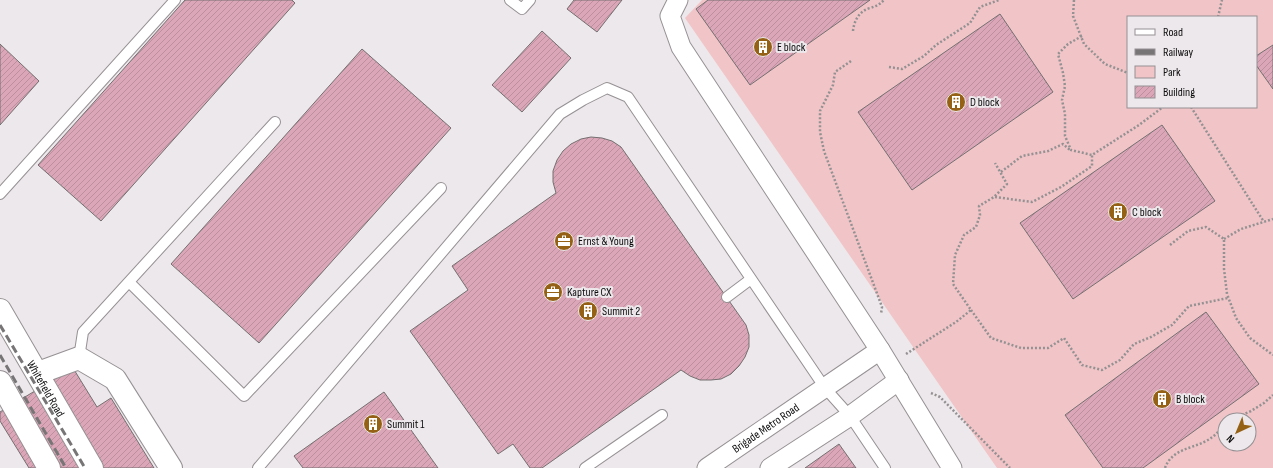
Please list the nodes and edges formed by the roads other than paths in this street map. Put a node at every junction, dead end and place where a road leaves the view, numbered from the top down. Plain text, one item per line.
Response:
1 (175, 0) edge
2 (510, 0) edge
3 (530, 0) edge
4 (678, 0) edge
5 (275, 122) dead end
6 (440, 188) dead end
7 (0, 194) edge
8 (751, 279) junction
9 (129, 282) junction
10 (727, 297) dead end
11 (0, 310) edge
12 (79, 358) junction
13 (889, 365) junction
14 (38, 373) junction
15 (0, 382) edge
16 (825, 388) junction
17 (662, 415) dead end
18 (850, 416) junction
19 (49, 468) edge
20 (92, 468) edge
21 (171, 468) edge
22 (258, 468) edge
23 (585, 468) edge
24 (707, 468) edge
25 (770, 468) edge
26 (885, 468) edge
27 (952, 468) edge

1 - 7 lane
2 - 3 lane
4 - 13 street
5 - 9 lane
6 - 9 lane
8 - 10 lane
8 - 16 lane
8 - 22 lane
9 - 12 lane
11 - 14 main road, Whitefield Road
12 - 14 main road
12 - 21 main road
13 - 16 street, Brigade Metro Road
13 - 18 street
13 - 27 street
14 - 20 main road, Whitefield Road
15 - 19 main road
16 - 18 lane
16 - 24 street, Brigade Metro Road
17 - 23 lane
18 - 25 street
18 - 26 lane

